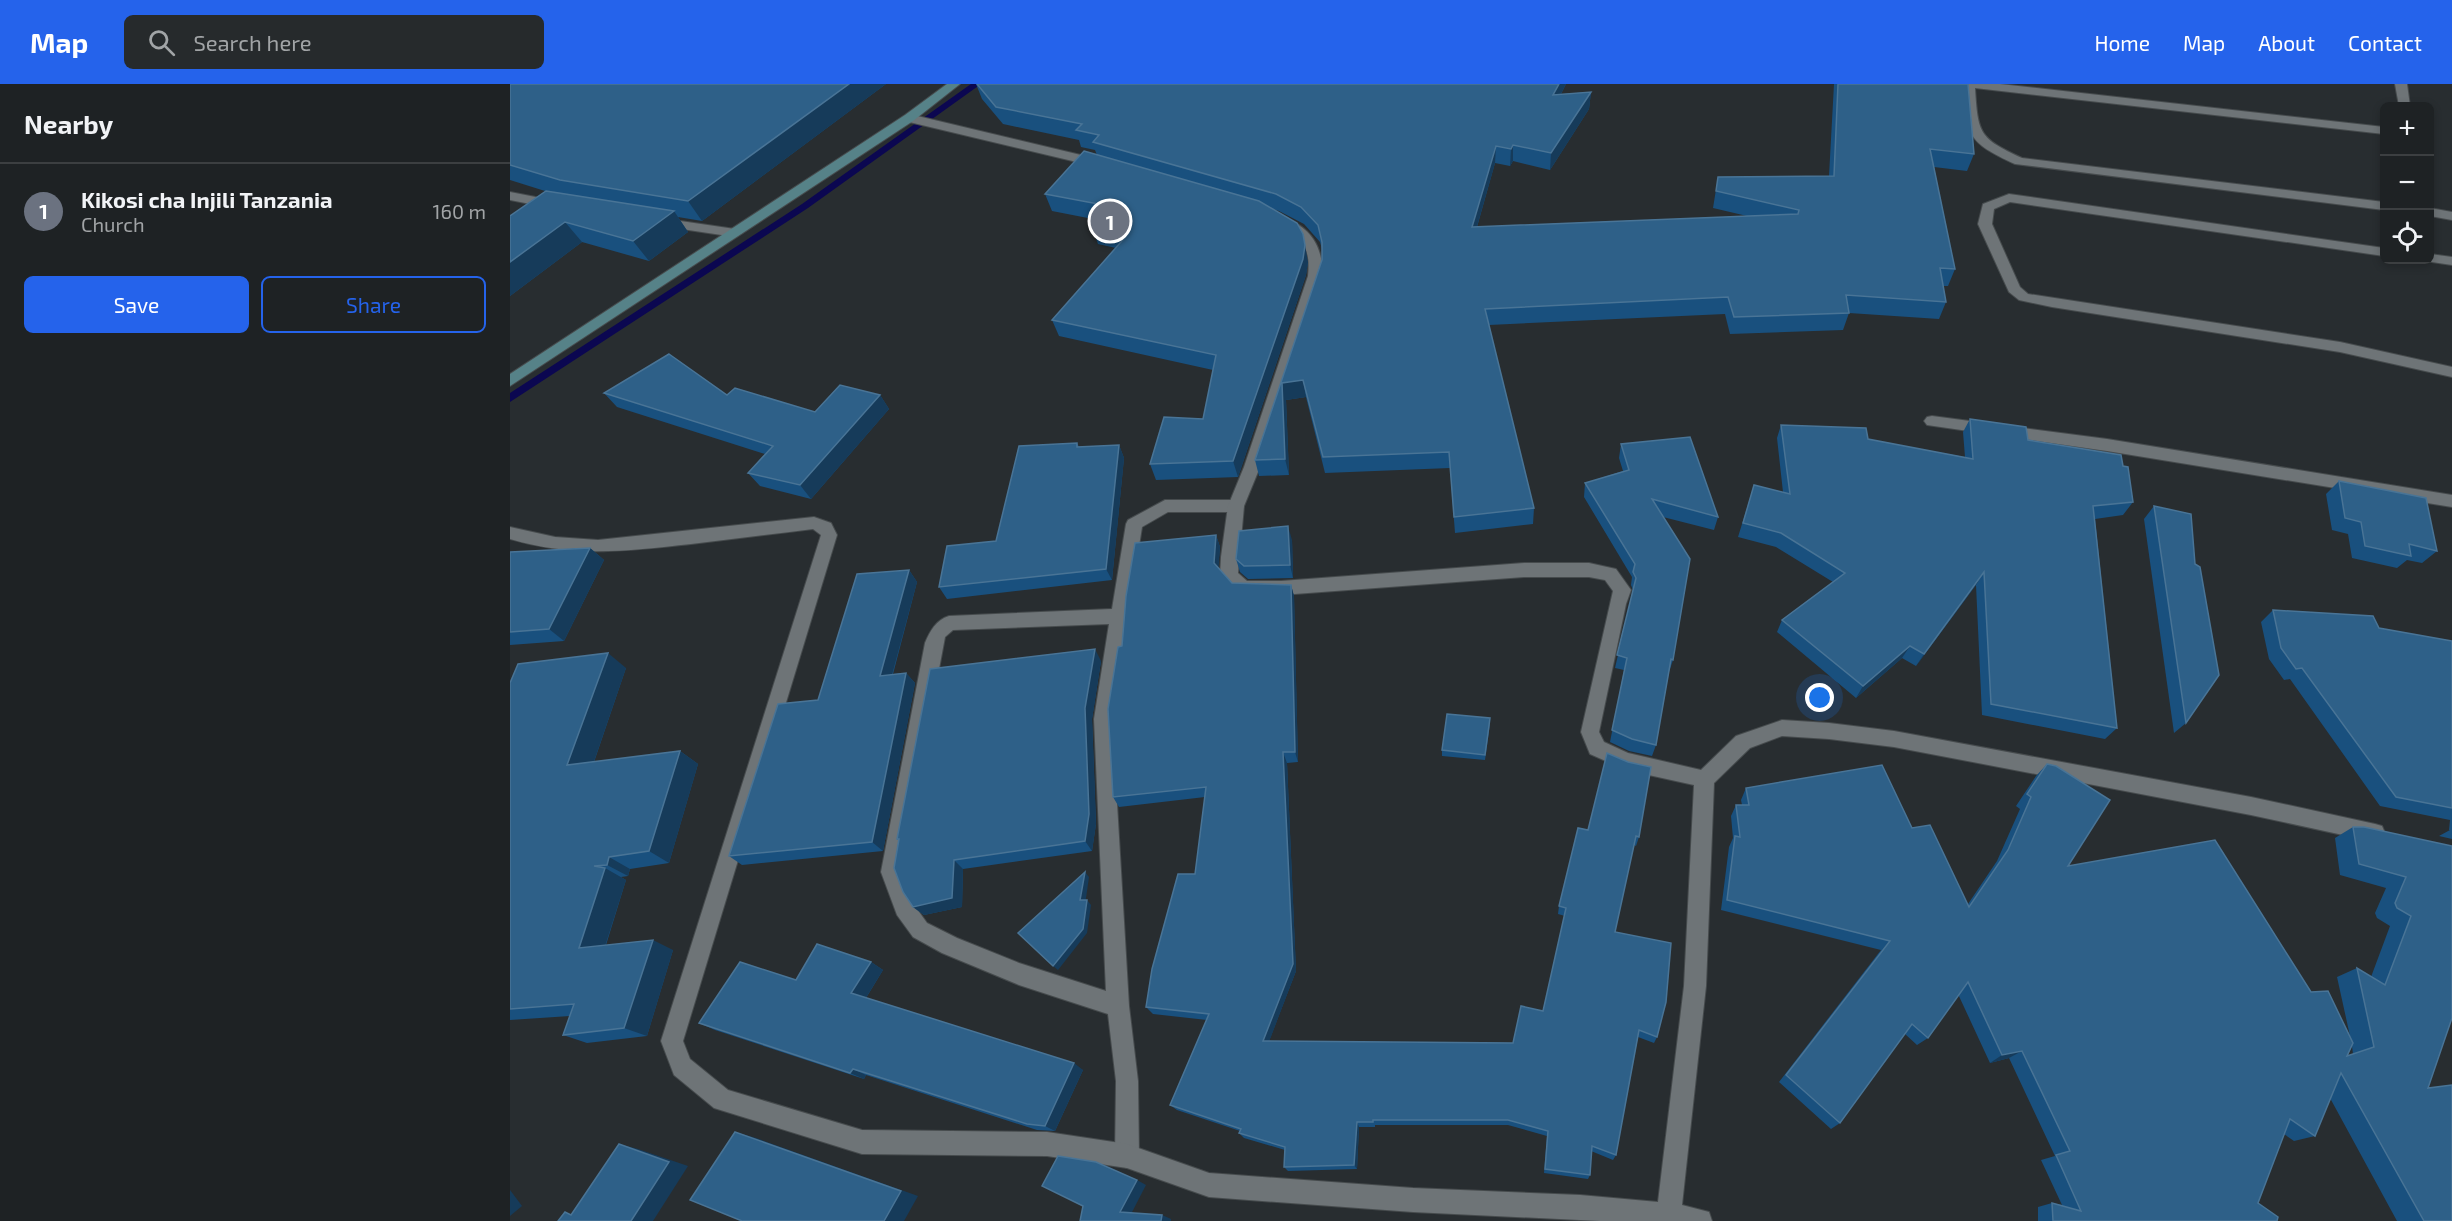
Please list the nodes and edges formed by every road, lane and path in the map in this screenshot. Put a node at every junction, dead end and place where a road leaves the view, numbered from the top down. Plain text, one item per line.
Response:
1 (954, 84) edge
2 (1969, 84) edge
3 (2401, 84) edge
4 (2404, 102) edge
5 (909, 118) junction
6 (2380, 129) edge
7 (1114, 167) edge
8 (510, 196) edge
9 (2380, 205) edge
10 (573, 208) edge
11 (1268, 213) edge
12 (2434, 213) edge
13 (2452, 216) edge
14 (643, 219) edge
15 (735, 233) junction
16 (2380, 251) edge
17 (2434, 259) edge
18 (2452, 261) edge
19 (2452, 372) edge
20 (510, 381) edge
21 (1932, 421) dead end
22 (2452, 501) edge
23 (1236, 506) junction
24 (510, 532) edge
25 (1119, 616) junction
26 (1704, 780) junction
27 (2396, 838) edge
28 (1118, 1006) junction
29 (1126, 1156) junction
30 (1668, 1218) edge
31 (1700, 1221) edge

1 - 5 street
2 - 6 street
2 - 9 street
3 - 4 street
5 - 7 street
5 - 15 street
8 - 10 street
11 - 23 street
12 - 13 street
14 - 15 street
15 - 20 street
16 - 19 street
17 - 18 street
21 - 22 street
23 - 25 street
23 - 26 street
24 - 29 street
25 - 28 street
25 - 28 street
26 - 27 street
26 - 30 street
28 - 29 street
29 - 30 street
30 - 31 street

